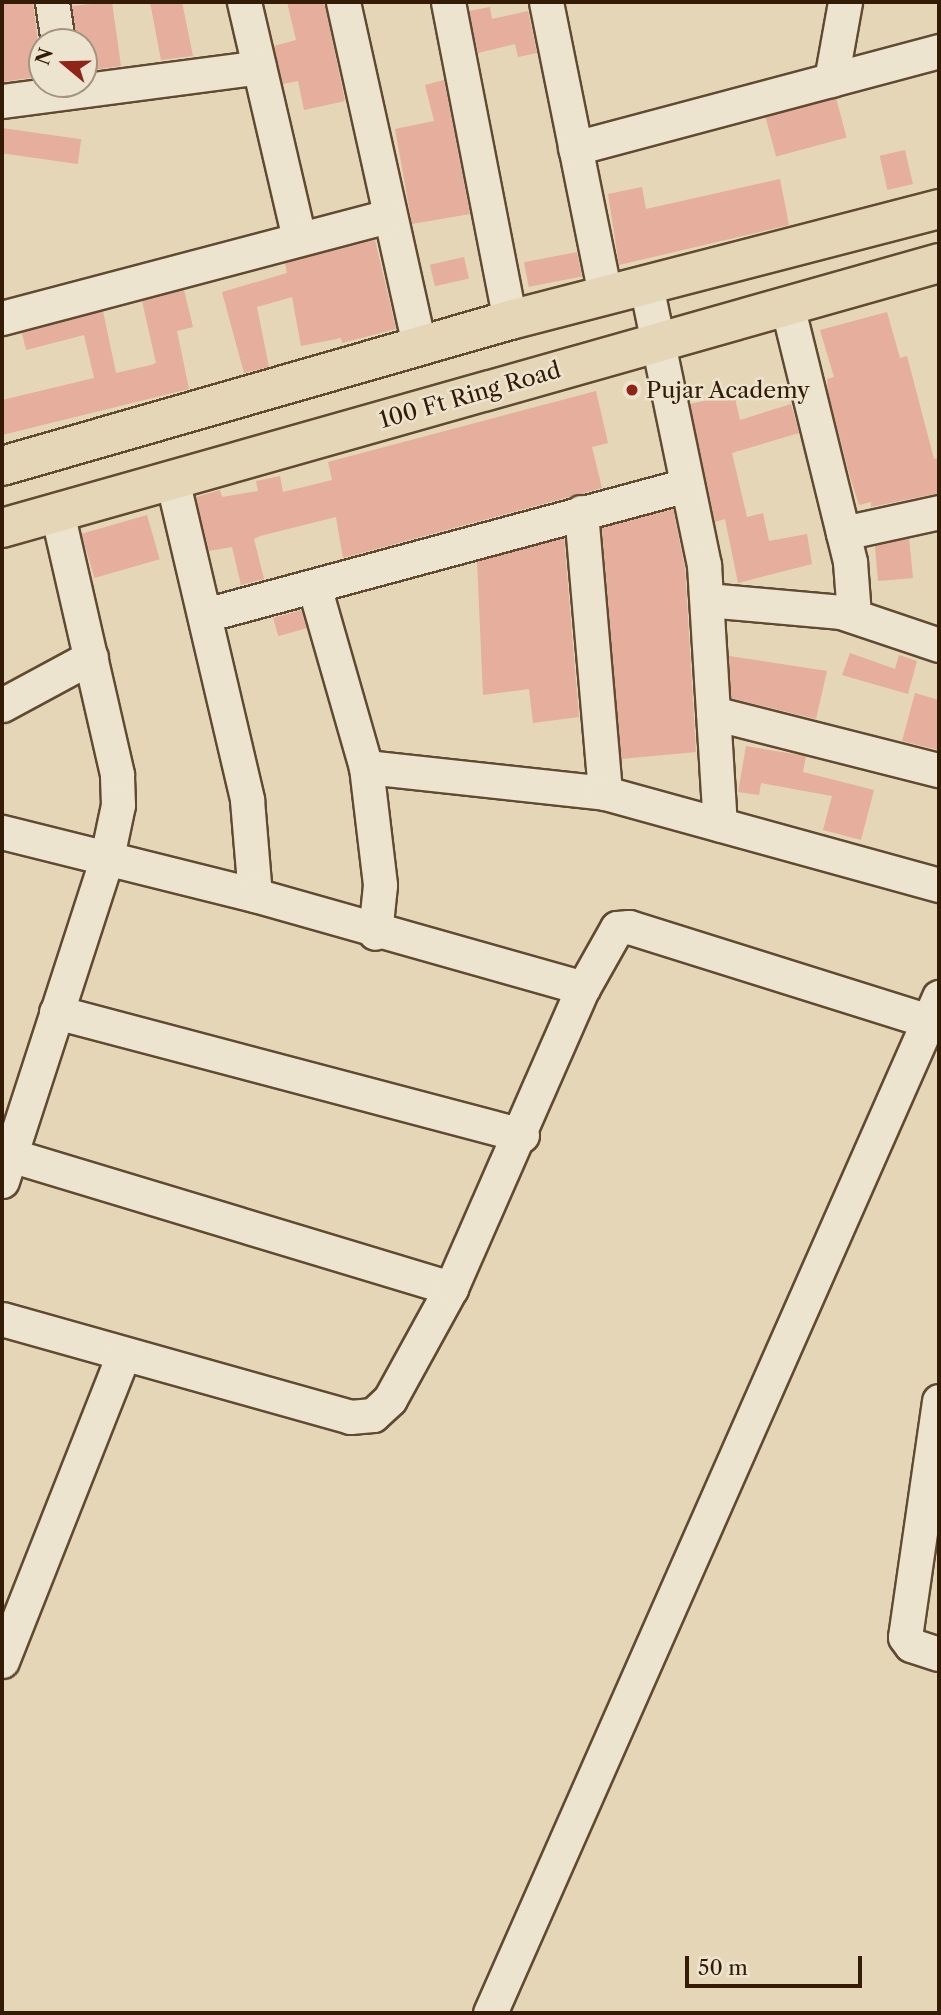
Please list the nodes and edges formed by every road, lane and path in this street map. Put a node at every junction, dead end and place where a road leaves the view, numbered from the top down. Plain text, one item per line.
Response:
1 (52, 2) edge
2 (244, 2) edge
3 (344, 2) edge
4 (448, 2) edge
5 (546, 2) edge
6 (845, 2) edge
7 (56, 28) edge
8 (939, 51) edge
9 (259, 67) junction
10 (831, 80) junction
11 (98, 85) edge
12 (28, 96) edge
13 (2, 101) edge
14 (575, 148) junction
15 (939, 209) edge
16 (389, 216) junction
17 (299, 239) junction
18 (939, 263) edge
19 (646, 285) junction
20 (605, 295) junction
21 (787, 305) junction
22 (2, 318) edge
23 (510, 320) junction
24 (657, 341) junction
25 (419, 346) junction
26 (2, 466) edge
27 (172, 480) junction
28 (687, 485) junction
29 (57, 512) junction
30 (581, 512) junction
31 (939, 512) edge
32 (2, 528) edge
33 (843, 533) junction
34 (314, 586) junction
35 (707, 600) junction
36 (205, 615) junction
37 (854, 615) junction
38 (939, 645) edge
39 (92, 657) junction
40 (2, 705) edge
41 (713, 713) junction
42 (366, 767) junction
43 (939, 770) edge
44 (605, 793) junction
45 (720, 825) junction
46 (2, 832) edge
47 (107, 857) junction
48 (939, 885) edge
49 (255, 895) junction
50 (376, 933) junction
51 (583, 988) junction
52 (934, 1009) edge
53 (56, 1012) junction
54 (522, 1135) junction
55 (6, 1155) edge
56 (451, 1288) junction
57 (2, 1319) edge
58 (123, 1356) junction
59 (939, 1402) edge
60 (939, 1654) edge
61 (2, 1661) edge
62 (489, 2013) edge

1 - 7 street
2 - 9 street
3 - 16 street
4 - 23 street
5 - 14 street
6 - 10 street
8 - 10 street
9 - 11 street
9 - 17 street
10 - 14 street
12 - 13 street
14 - 20 street
15 - 19 main road
16 - 17 street
16 - 25 street
17 - 22 street
18 - 21 main road, 100 Ft Ring Road
19 - 20 main road
19 - 24 street
20 - 23 main road
21 - 24 main road, 100 Ft Ring Road
21 - 33 street
23 - 25 main road
24 - 27 main road, 100 Ft Ring Road
24 - 28 street
25 - 26 main road
27 - 29 main road, 100 Ft Ring Road
27 - 36 street
28 - 30 street
28 - 35 street
29 - 32 main road, 100 Ft Ring Road
29 - 39 street
30 - 34 street
30 - 44 street
31 - 33 street
33 - 37 street
34 - 36 street
34 - 42 street
35 - 37 street
35 - 41 street
36 - 49 street
37 - 38 street
39 - 40 street
39 - 47 street
41 - 43 street
41 - 45 street
42 - 44 street
42 - 50 street
44 - 45 street
45 - 48 street
46 - 47 street
47 - 49 street
47 - 53 street
49 - 50 street
50 - 51 street
51 - 52 street
51 - 54 street
52 - 62 street
53 - 54 street
53 - 55 street
54 - 56 street
55 - 56 street
56 - 58 street
57 - 58 street
58 - 61 street
59 - 60 street

